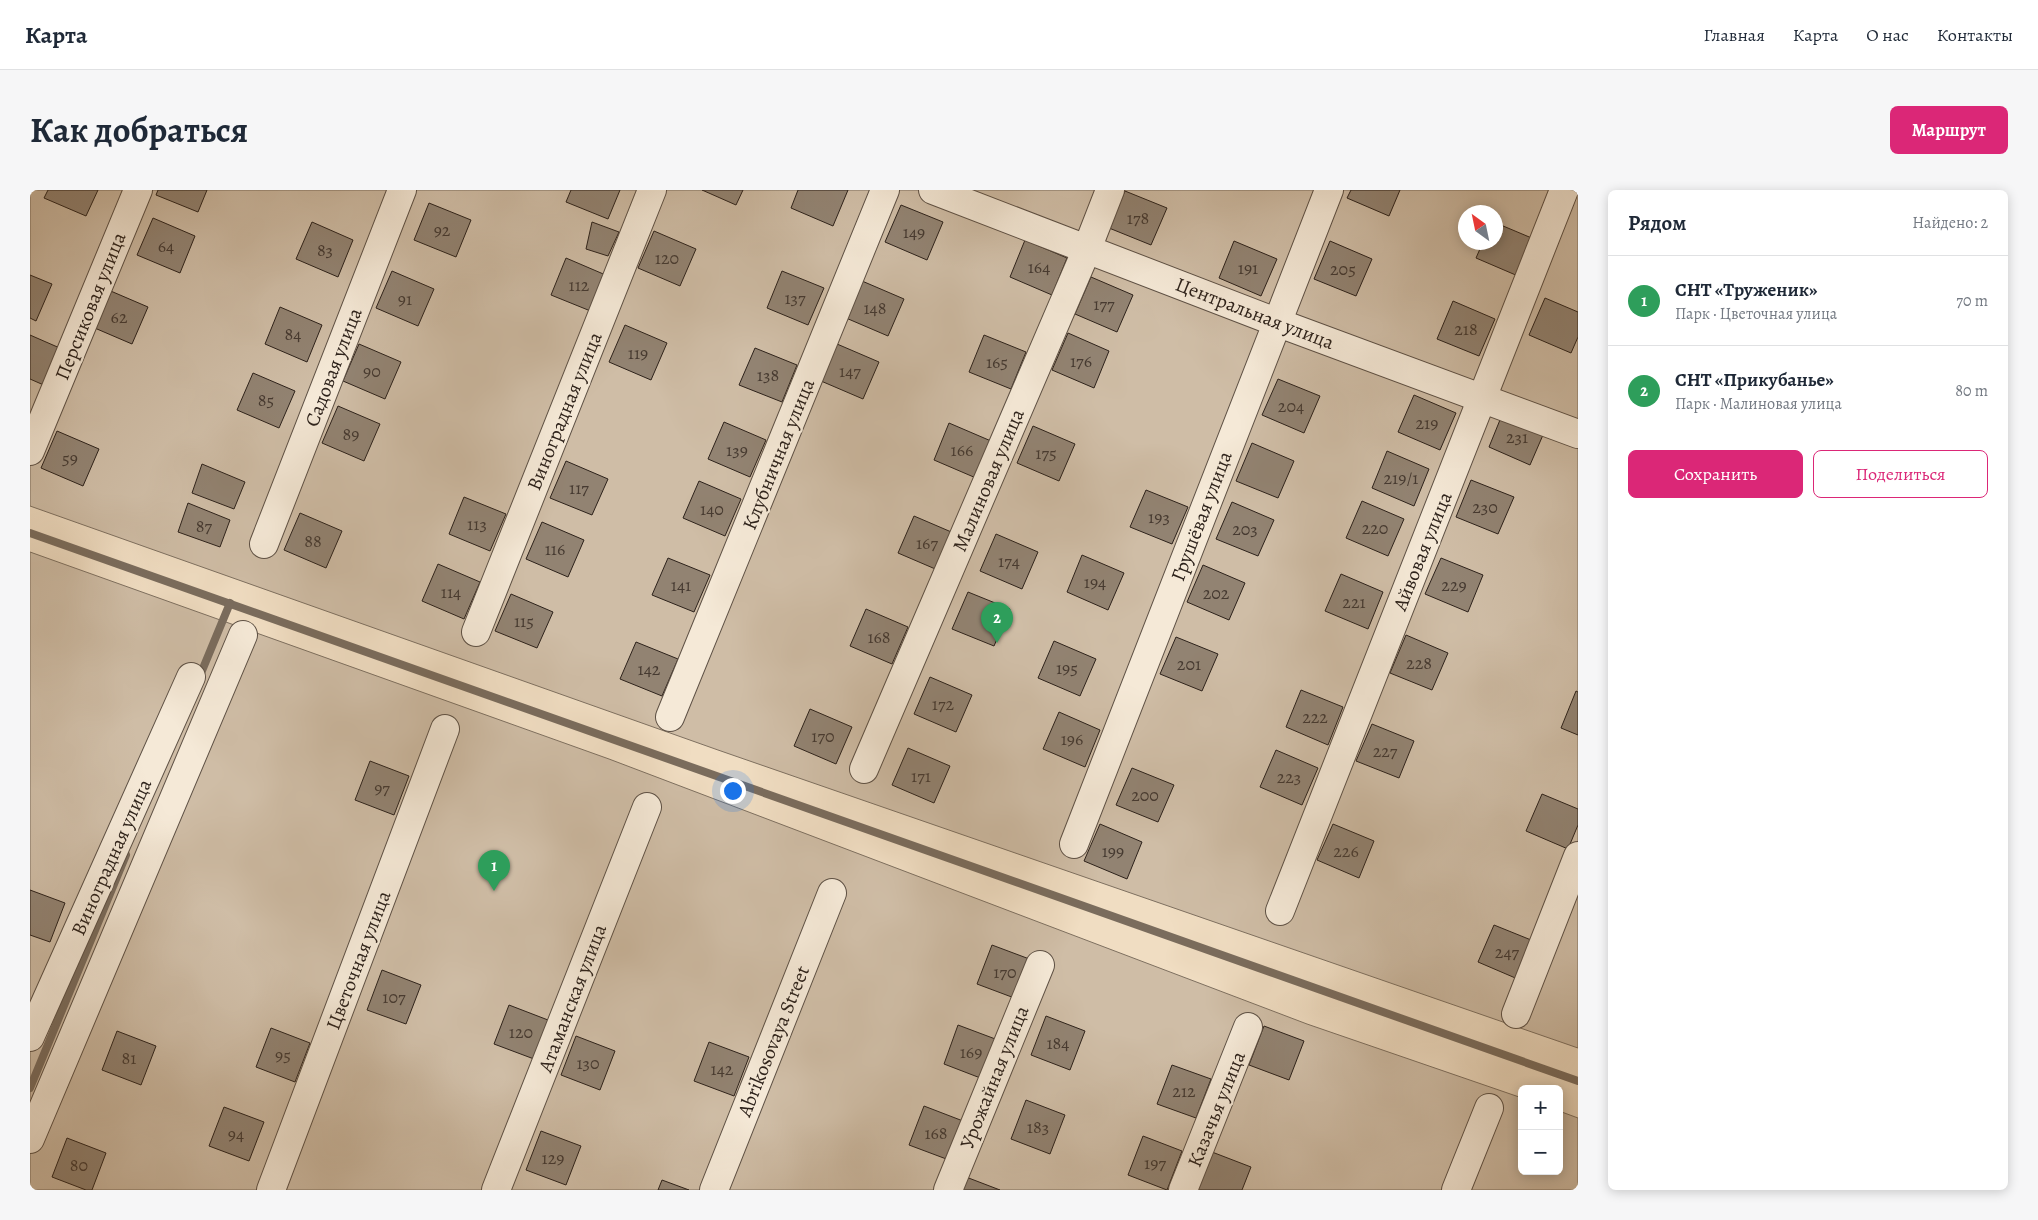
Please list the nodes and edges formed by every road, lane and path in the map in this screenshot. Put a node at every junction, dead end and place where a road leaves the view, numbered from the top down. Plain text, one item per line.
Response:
1 (138, 190) edge
2 (402, 190) edge
3 (652, 190) edge
4 (885, 190) edge
5 (933, 190) edge
6 (1110, 190) edge
7 (1329, 190) edge
8 (1564, 190) edge
9 (1087, 249) junction
10 (1276, 322) junction
11 (1482, 398) junction
12 (1578, 434) edge
13 (30, 451) edge
14 (264, 544) dead end
15 (476, 632) dead end
16 (243, 635) dead end
17 (191, 677) dead end
18 (670, 717) dead end
19 (445, 729) dead end
20 (864, 769) dead end
21 (647, 807) dead end
22 (1074, 844) dead end
23 (1578, 856) edge
24 (832, 893) dead end
25 (1280, 911) dead end
26 (1040, 965) dead end
27 (1516, 1014) dead end
28 (1248, 1027) dead end
29 (30, 1037) edge
30 (1489, 1108) dead end
31 (30, 1139) edge
32 (271, 1190) edge
33 (496, 1190) edge
34 (714, 1190) edge
35 (948, 1190) edge
36 (1184, 1190) edge
37 (1456, 1190) edge

1 - 13 street, Персиковая улица
2 - 14 street, Садовая улица
3 - 15 street, Виноградная улица
4 - 18 street, Клубничная улица
5 - 9 street, Центральная улица
6 - 9 street, Малиновая улица
7 - 10 street, Грушёвая улица
8 - 11 street, Айвовая улица
9 - 10 street, Центральная улица
9 - 20 street, Малиновая улица
10 - 11 street, Центральная улица
10 - 22 street, Грушёвая улица
11 - 12 street, Центральная улица
11 - 25 street, Айвовая улица
16 - 31 street
17 - 29 street, Виноградная улица
19 - 32 street, Цветочная улица
21 - 33 street, Атаманская улица
23 - 27 street
24 - 34 street, Abrikosovaya Street
26 - 35 street, Урожайная улица
28 - 36 street, Казачья улица
30 - 37 street

